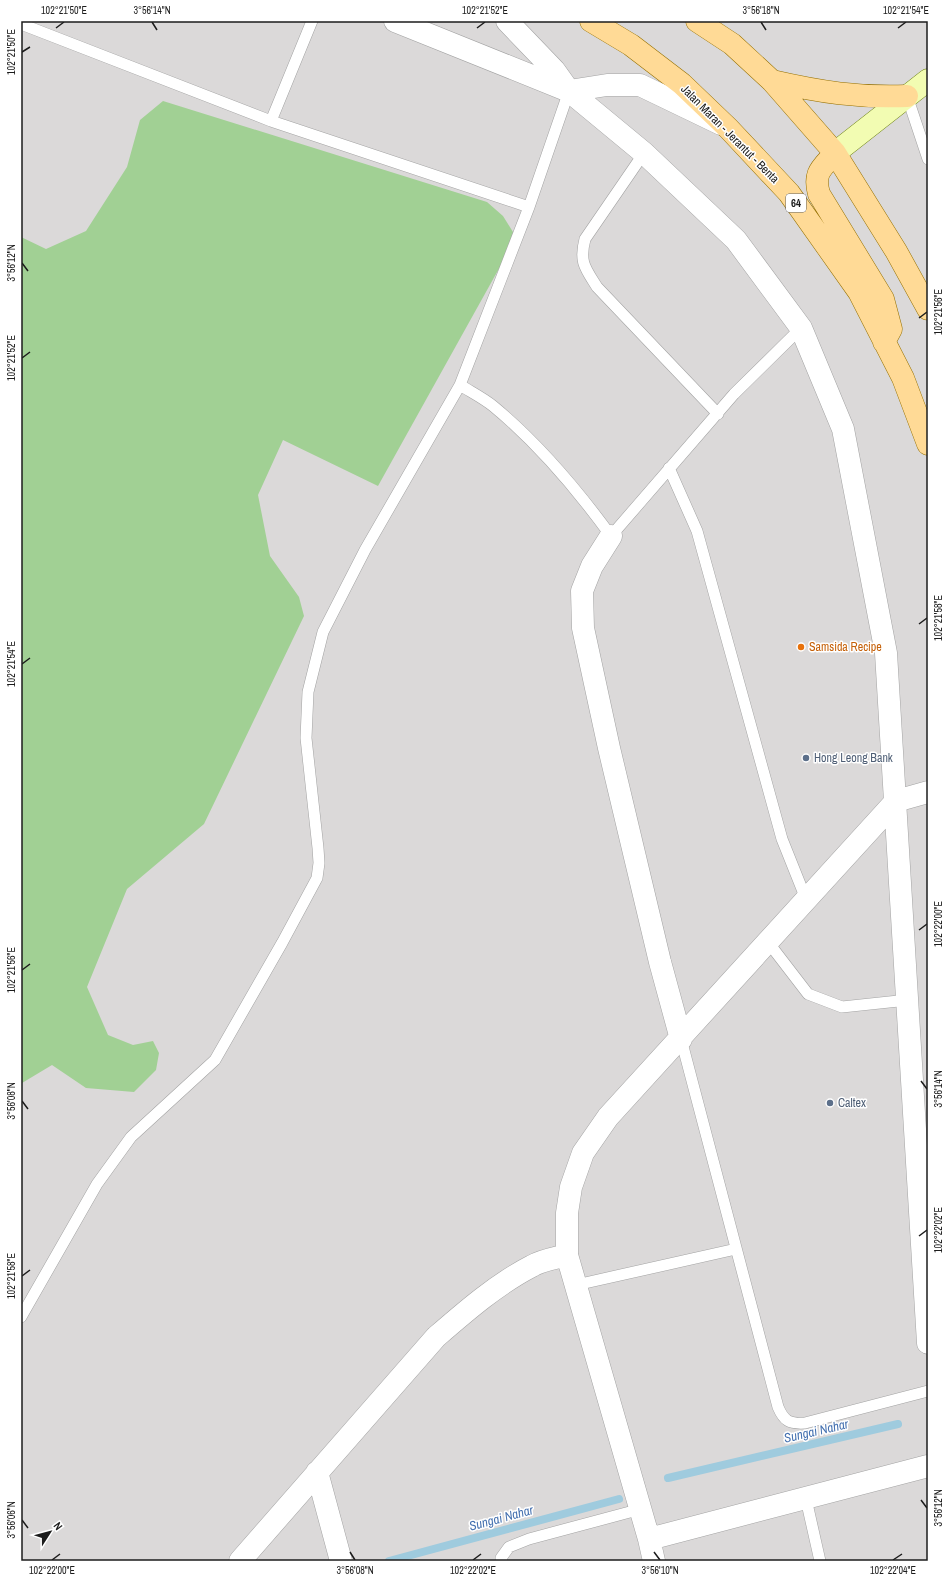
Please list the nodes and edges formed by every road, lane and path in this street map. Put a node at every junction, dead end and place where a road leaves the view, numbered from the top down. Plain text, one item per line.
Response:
1 (312, 21) edge
2 (395, 21) edge
3 (507, 21) edge
4 (591, 21) edge
5 (697, 21) edge
6 (719, 21) edge
7 (21, 24) edge
8 (732, 44) junction
9 (928, 80) edge
10 (772, 81) junction
11 (568, 91) junction
12 (907, 96) junction
13 (271, 121) junction
14 (729, 129) junction
15 (644, 153) junction
16 (835, 153) junction
17 (928, 159) edge
18 (529, 207) junction
19 (928, 309) edge
20 (801, 328) junction
21 (884, 342) junction
22 (460, 385) junction
23 (718, 414) junction
24 (928, 444) edge
25 (669, 468) junction
26 (611, 536) junction
27 (928, 792) edge
28 (896, 801) junction
29 (806, 900) junction
30 (768, 942) junction
31 (908, 1000) junction
32 (681, 1039) junction
33 (923, 1166) edge
34 (736, 1249) junction
35 (567, 1255) junction
36 (576, 1285) junction
37 (21, 1317) edge
38 (928, 1343) edge
39 (928, 1391) edge
40 (928, 1466) edge
41 (317, 1472) junction
42 (806, 1499) junction
43 (641, 1509) junction
44 (649, 1539) junction
45 (240, 1561) edge
46 (342, 1561) edge
47 (502, 1561) edge
48 (654, 1561) edge
49 (820, 1561) edge

1 - 13 lane
2 - 11 street
3 - 11 street
4 - 14 main road, Jalan Maran - Jerantut - Benta / 64
5 - 8 main road
6 - 8 lane
7 - 13 lane
8 - 10 main road
9 - 12 main road
10 - 12 main road
10 - 16 main road
11 - 14 street
11 - 15 street
11 - 18 lane
12 - 16 main road
12 - 17 lane
13 - 18 lane
14 - 21 main road, Jalan Maran - Jerantut - Benta / 64
15 - 20 street
15 - 23 lane
16 - 19 main road
16 - 21 main road
18 - 22 lane
20 - 23 lane
20 - 28 street
21 - 24 main road, Jalan Maran - Jerantut - Benta / 64
22 - 26 lane
22 - 37 lane
23 - 25 lane
25 - 26 lane
25 - 29 lane
26 - 32 street
27 - 28 street
28 - 29 street
28 - 31 street
29 - 30 street
30 - 31 lane
30 - 32 street
31 - 33 street
32 - 34 lane
32 - 35 street
33 - 38 street
34 - 36 lane
34 - 39 lane
35 - 36 street
35 - 41 street
36 - 43 street
40 - 42 street
41 - 45 street
41 - 46 street
42 - 44 street
42 - 49 lane
43 - 44 street
43 - 47 lane
44 - 48 street

